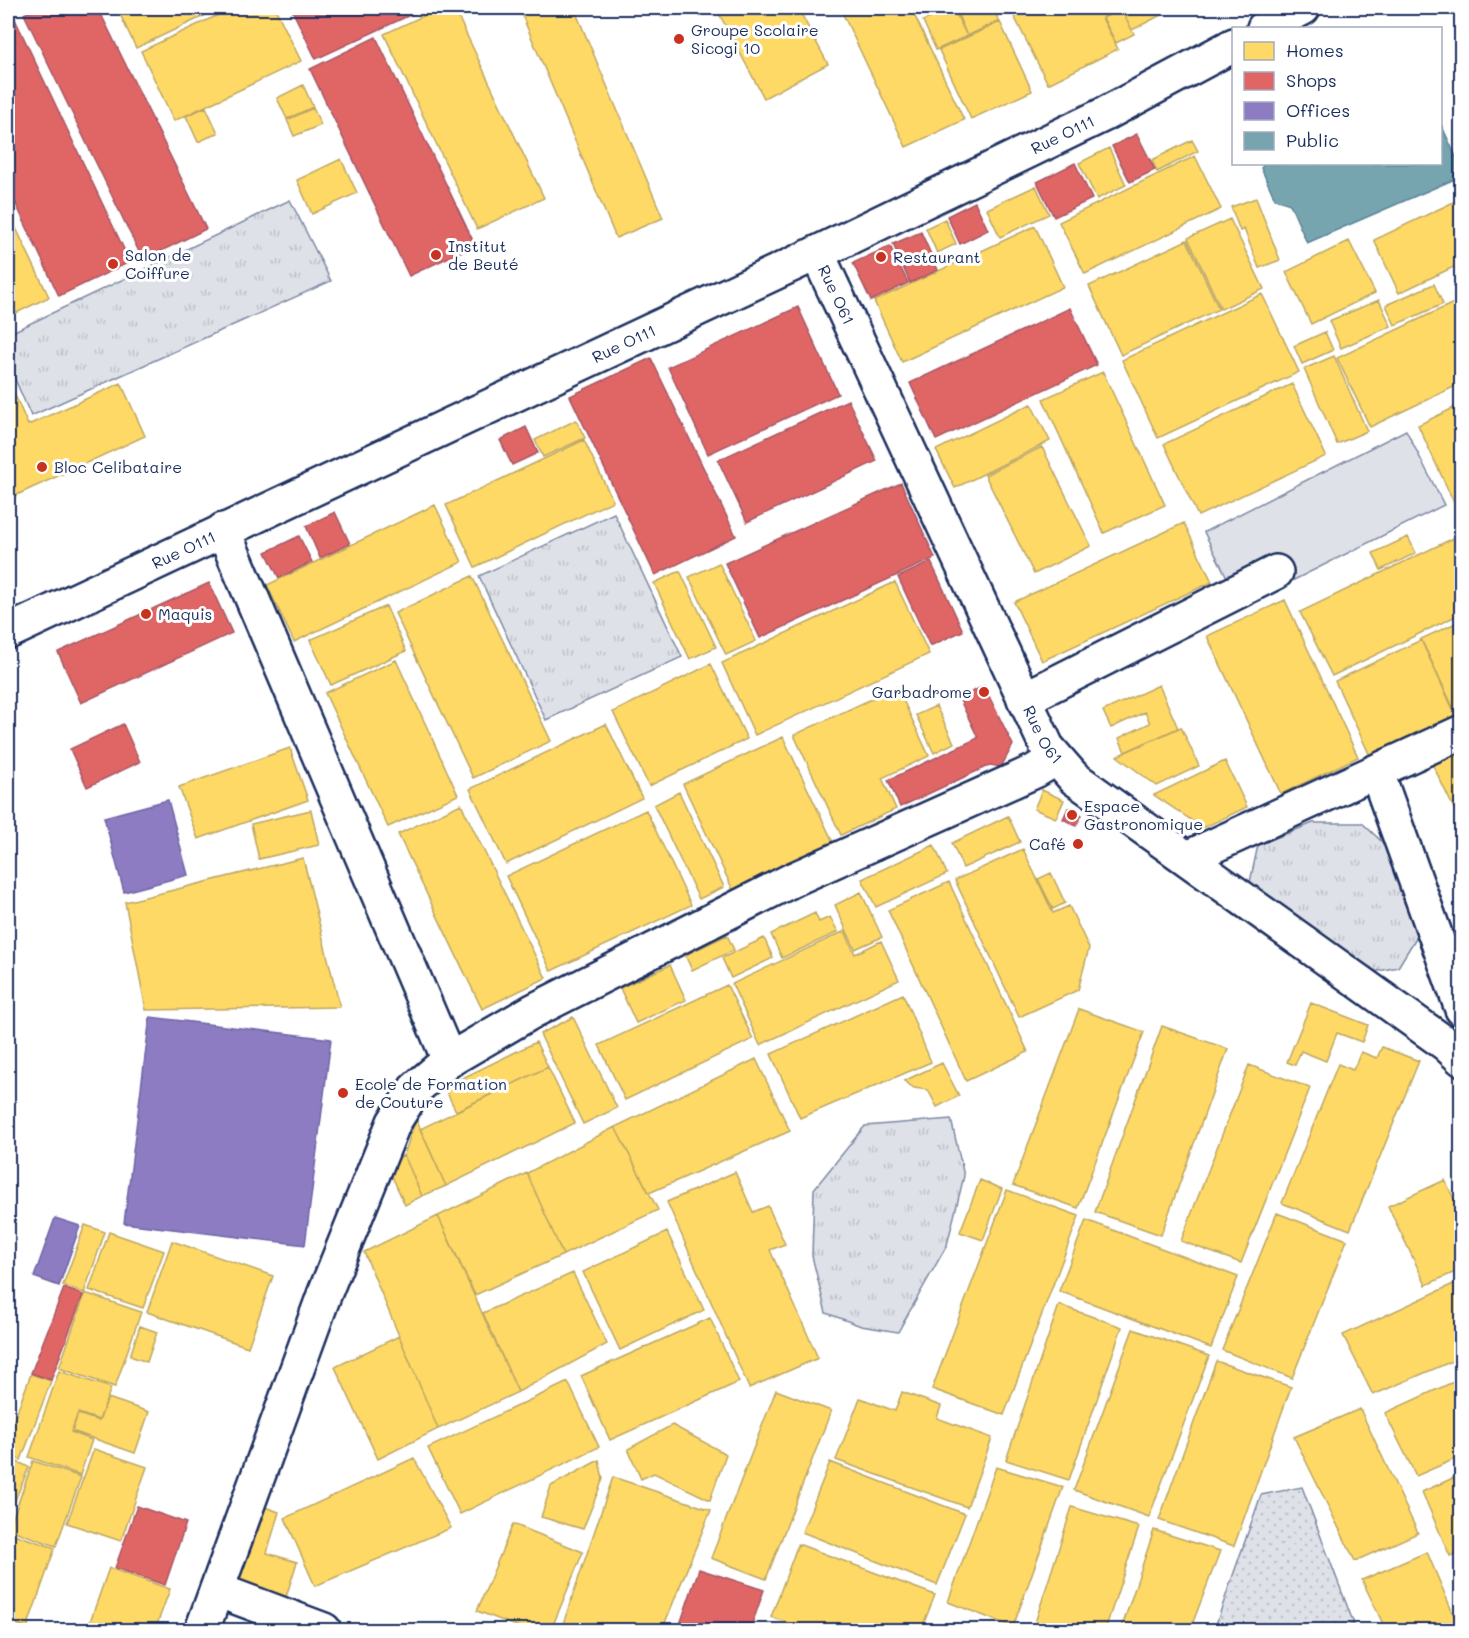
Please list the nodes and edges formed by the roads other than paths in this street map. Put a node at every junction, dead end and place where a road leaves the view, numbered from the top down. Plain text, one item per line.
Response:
1 (1303, 8) edge
2 (1266, 27) edge
3 (1232, 46) edge
4 (817, 254) junction
5 (223, 530) junction
6 (1276, 572) dead end
7 (8, 632) edge
8 (1024, 699) junction
9 (1461, 732) edge
10 (1055, 759) junction
11 (1377, 773) junction
12 (1186, 858) junction
13 (1461, 1009) edge
14 (1461, 1059) edge
15 (449, 1060) junction
16 (217, 1590) junction
17 (202, 1630) edge
18 (324, 1630) edge

1 - 2 street
3 - 4 street, Rue O111
4 - 5 street, Rue O111
4 - 8 street, Rue O61
5 - 7 street, Rue O111
5 - 15 street
6 - 8 street
8 - 10 street, Rue O61
9 - 11 street
10 - 12 street, Rue O61
10 - 15 street
11 - 12 street
11 - 13 street
12 - 14 street, Rue O61
15 - 16 street
16 - 17 street
16 - 18 street

